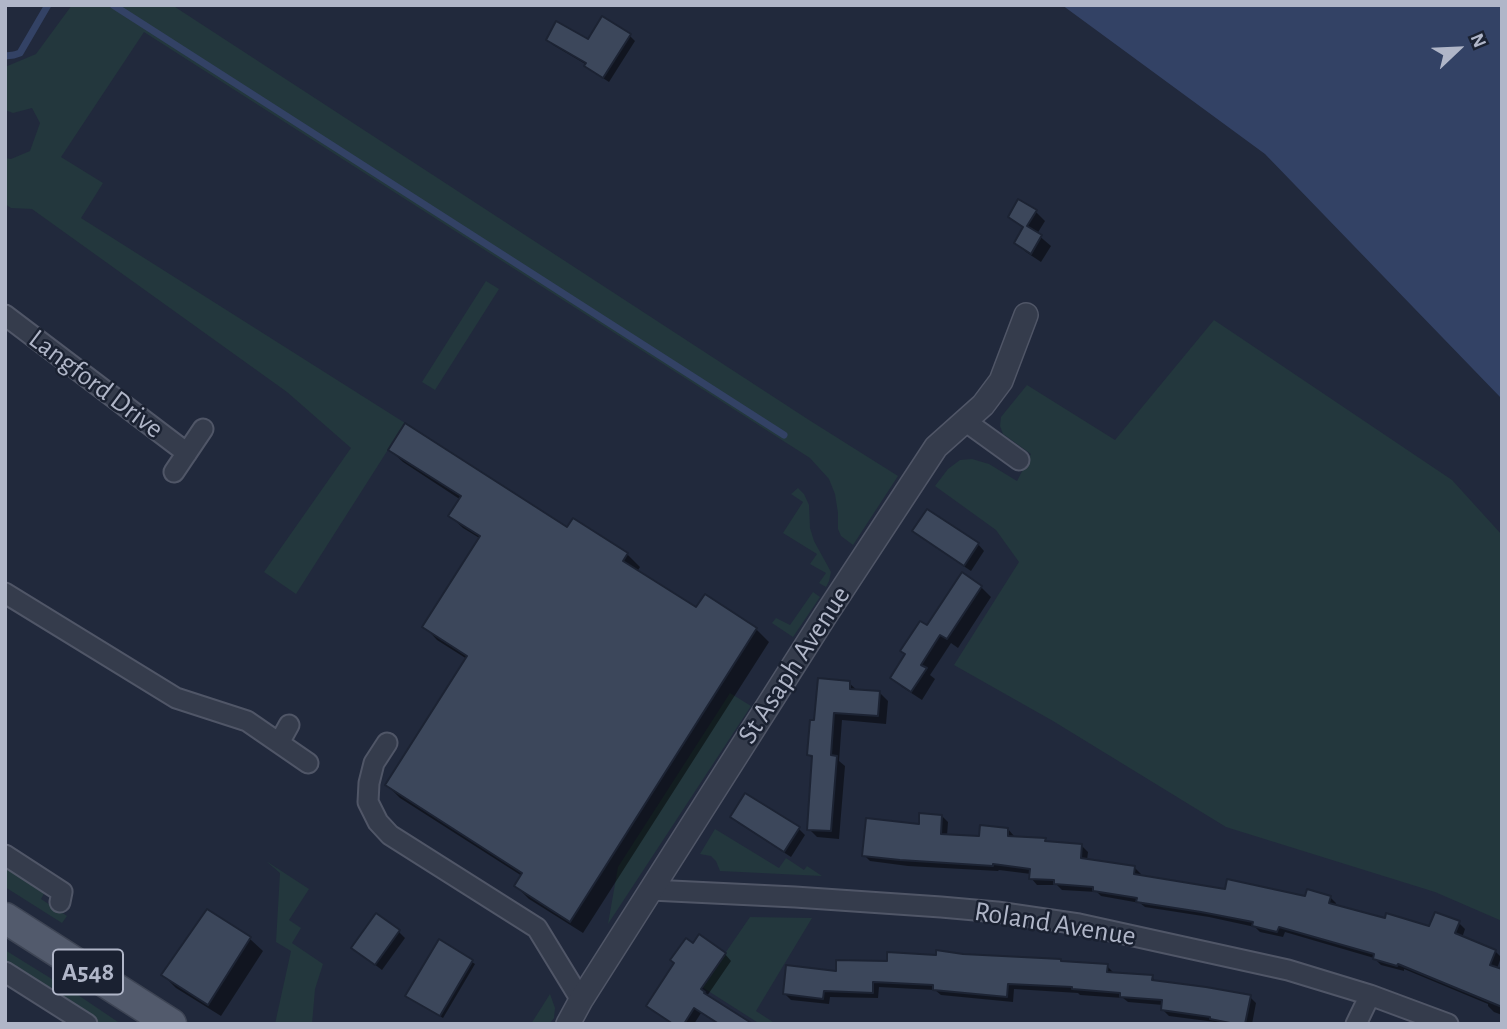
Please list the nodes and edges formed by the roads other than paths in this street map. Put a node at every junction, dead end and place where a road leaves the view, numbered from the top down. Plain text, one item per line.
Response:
1 (5, 315) edge
2 (1026, 315) dead end
3 (965, 421) junction
4 (203, 429) dead end
5 (187, 453) junction
6 (1019, 460) dead end
7 (174, 472) dead end
8 (5, 593) edge
9 (289, 725) dead end
10 (279, 743) junction
11 (387, 743) dead end
12 (308, 763) dead end
13 (5, 855) edge
14 (651, 890) junction
15 (60, 902) dead end
16 (5, 918) edge
17 (5, 972) edge
18 (1370, 995) junction
19 (581, 1000) junction
20 (87, 1024) edge
21 (171, 1024) edge
22 (568, 1024) edge
23 (1356, 1024) edge
24 (1448, 1024) edge

1 - 5 street, Langford Drive
2 - 3 street, St Asaph Avenue
3 - 6 street
3 - 14 street, St Asaph Avenue
4 - 5 street, Langford Drive
5 - 7 street, Langford Drive
8 - 10 street
9 - 10 street
10 - 12 street
11 - 19 street
13 - 15 street
14 - 18 street, Roland Avenue
14 - 19 street, St Asaph Avenue
16 - 21 main road, A548
17 - 20 street
18 - 23 street
18 - 24 street, Roland Avenue
19 - 22 street, St Asaph Avenue

